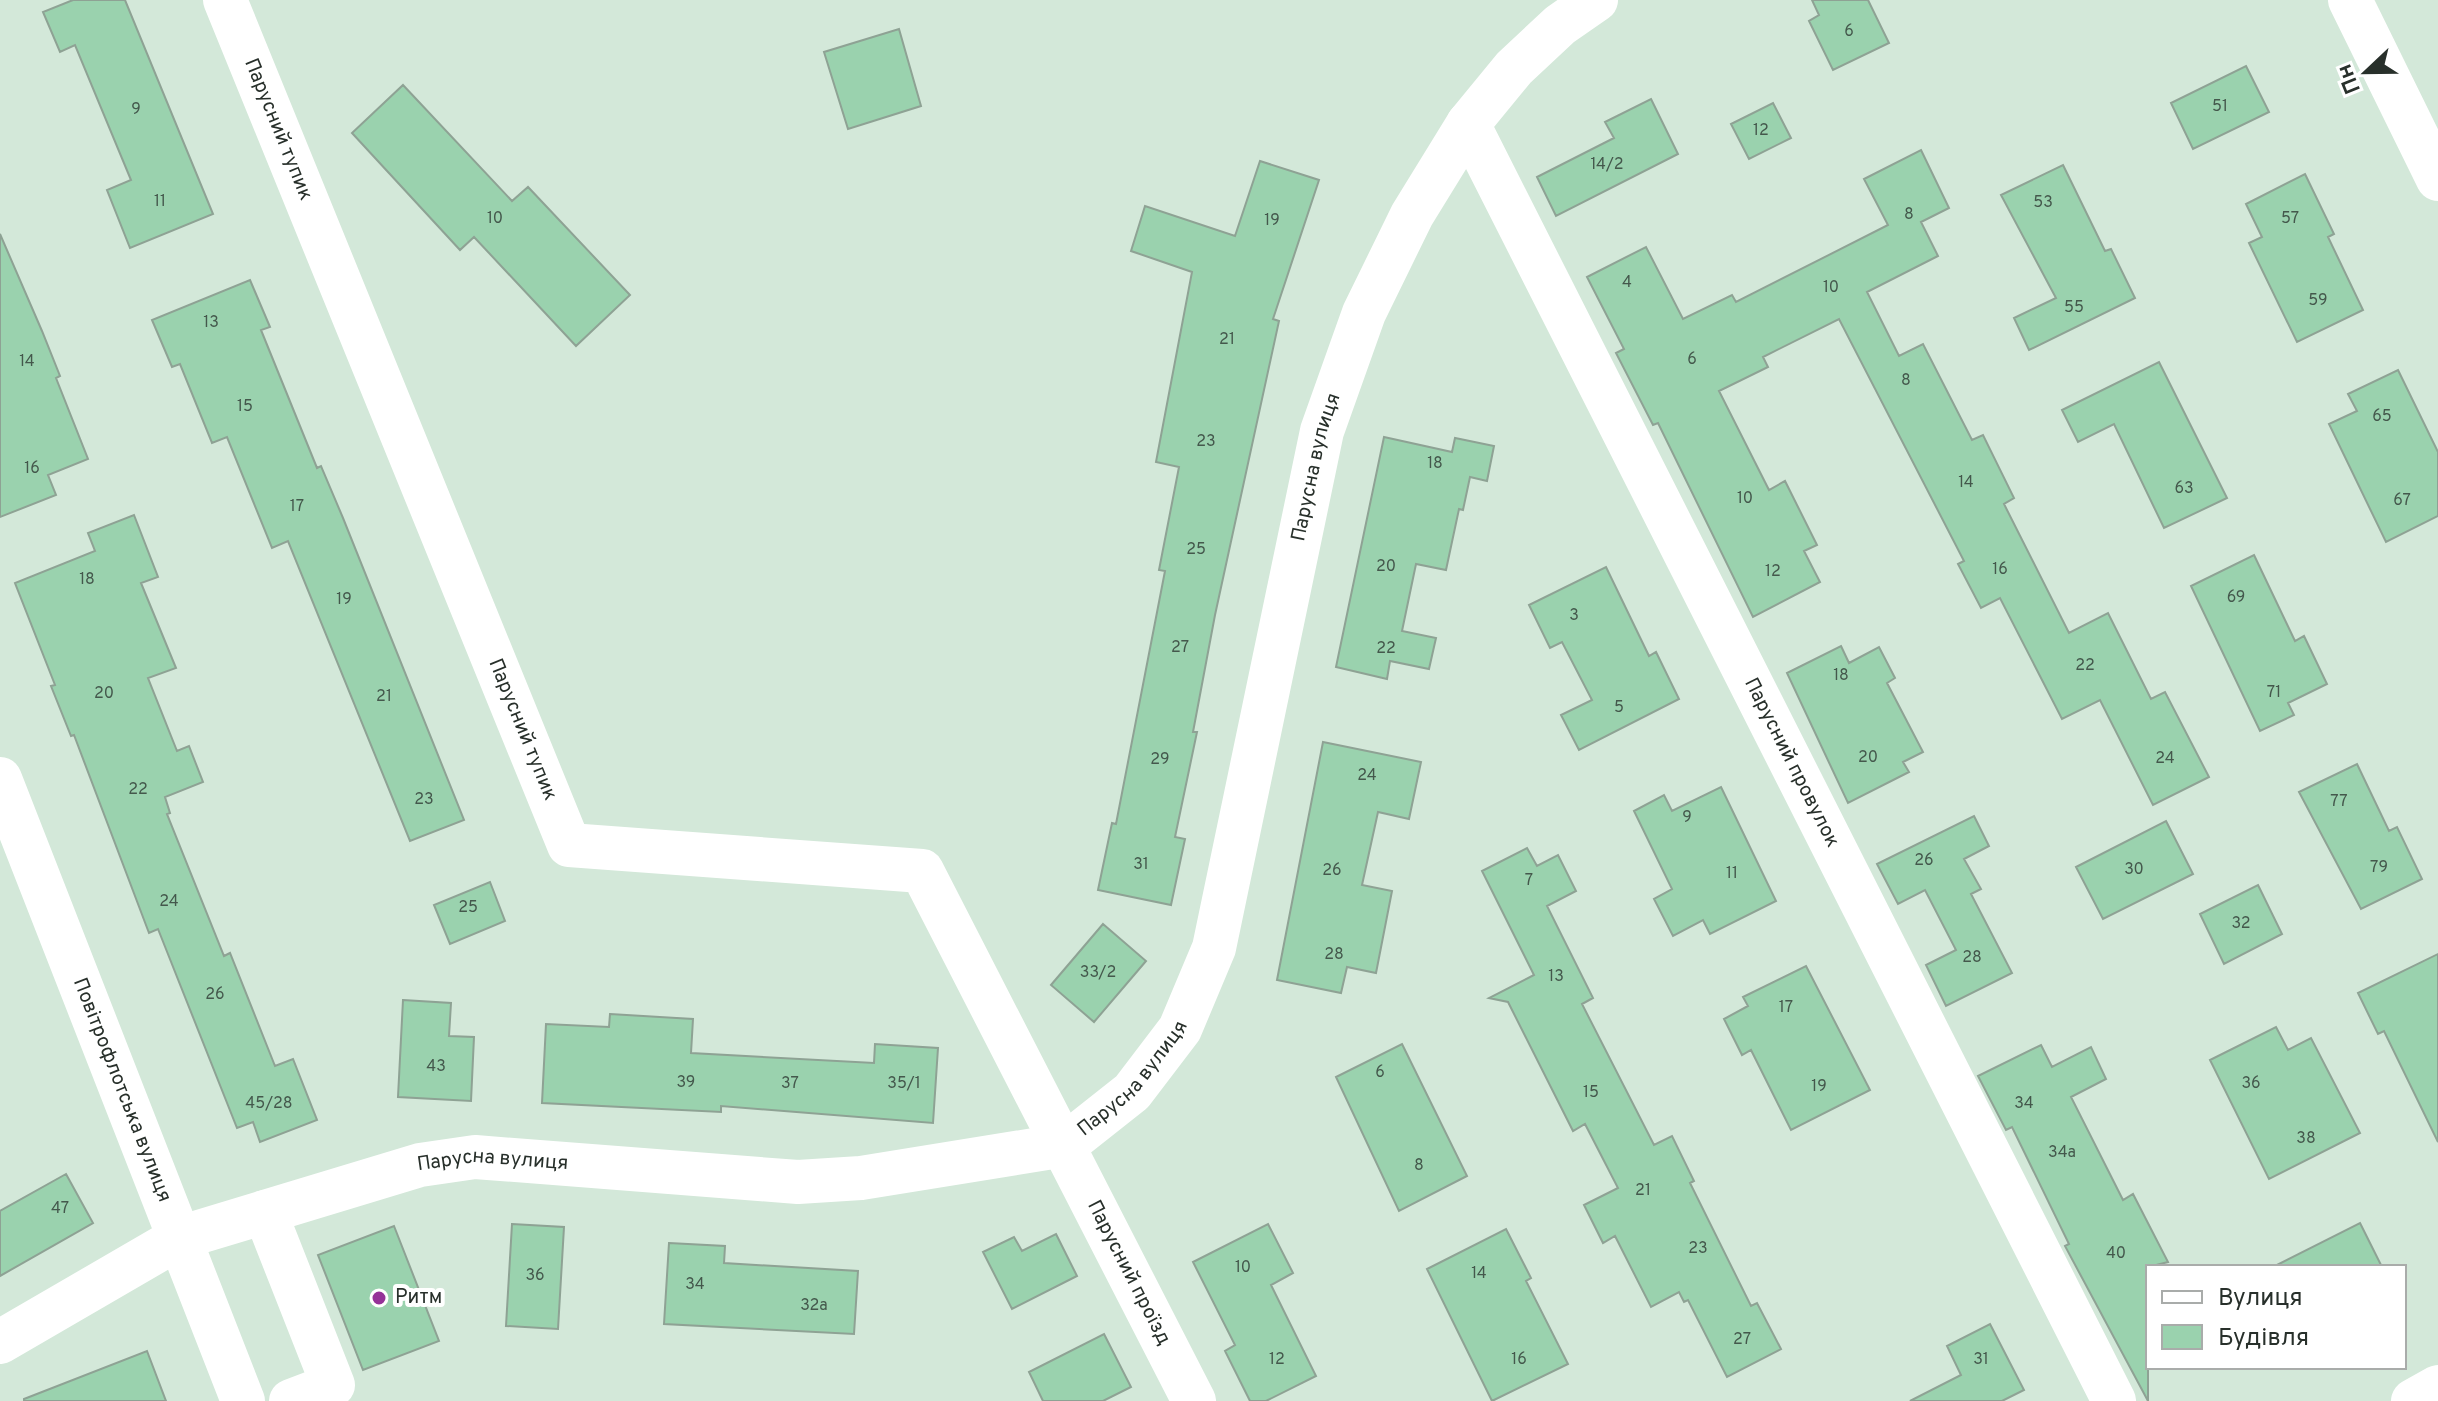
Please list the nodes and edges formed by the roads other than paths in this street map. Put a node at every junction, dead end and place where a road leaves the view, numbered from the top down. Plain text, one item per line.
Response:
1 (225, 0) edge
2 (1596, 0) edge
3 (2350, 0) edge
4 (1468, 124) junction
5 (2438, 179) edge
6 (0, 779) edge
7 (1065, 1145) junction
8 (265, 1212) junction
9 (179, 1238) junction
10 (0, 1342) edge
11 (2438, 1387) edge
12 (243, 1401) edge
13 (291, 1401) edge
14 (1194, 1401) edge
15 (2114, 1401) edge
16 (2413, 1401) edge

1 - 7 street, Парусний тупик
2 - 4 street, Парусна вулиця
3 - 5 street
4 - 7 street, Парусна вулиця
4 - 15 street, Парусний провулок
6 - 9 street, Повітрофлотська вулиця
7 - 8 street, Парусна вулиця
7 - 14 street, Парусний проїзд
8 - 9 street, Парусна вулиця
8 - 13 street
9 - 10 street, Парусна вулиця
9 - 12 street, Повітрофлотська вулиця
11 - 16 street

